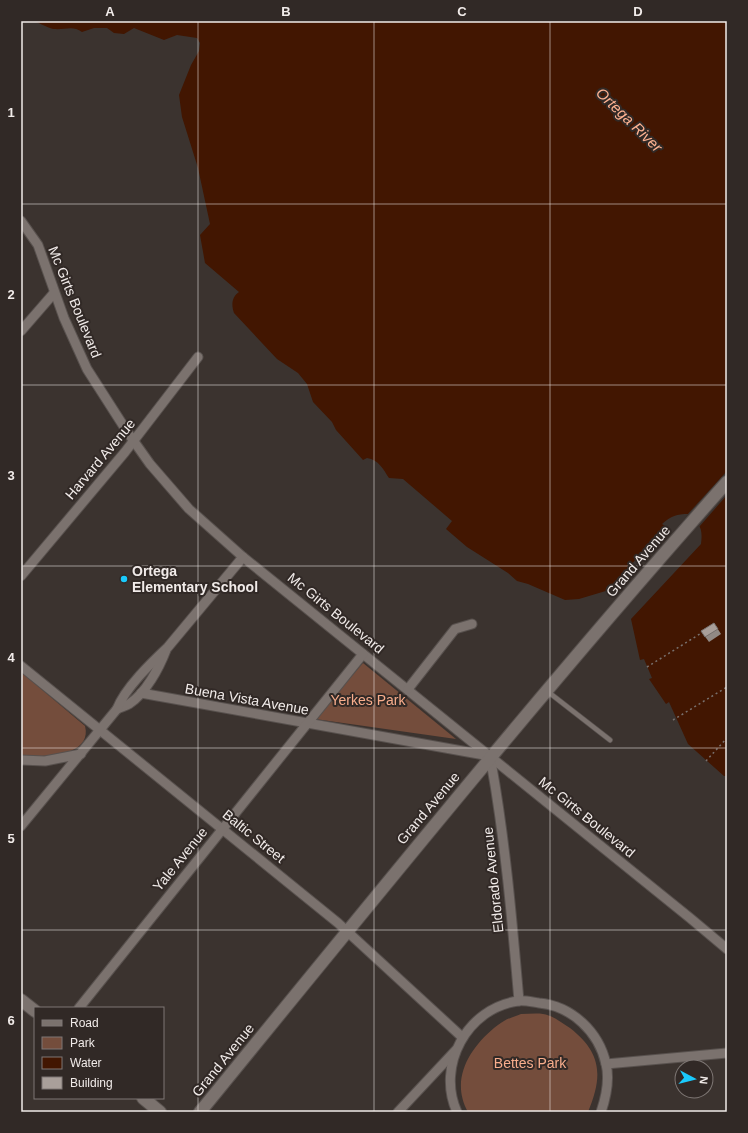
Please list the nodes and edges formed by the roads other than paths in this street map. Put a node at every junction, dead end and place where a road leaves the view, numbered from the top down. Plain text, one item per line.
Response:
1 (21, 221) edge
2 (54, 292) junction
3 (21, 331) edge
4 (198, 357) dead end
5 (134, 441) junction
6 (727, 482) edge
7 (243, 557) junction
8 (21, 576) edge
9 (472, 624) dead end
10 (168, 647) junction
11 (363, 654) junction
12 (21, 666) edge
13 (408, 689) junction
14 (546, 691) junction
15 (141, 693) junction
16 (117, 709) junction
17 (306, 724) junction
18 (99, 730) junction
19 (610, 740) dead end
20 (81, 754) junction
21 (490, 756) junction
22 (21, 760) edge
23 (21, 826) edge
24 (222, 828) junction
25 (347, 931) junction
26 (727, 949) edge
27 (21, 1000) edge
28 (519, 1001) junction
29 (80, 1007) edge
30 (34, 1010) edge
31 (462, 1037) junction
32 (457, 1048) junction
33 (727, 1053) edge
34 (606, 1064) junction
35 (143, 1099) edge
36 (160, 1112) edge
37 (200, 1112) edge
38 (398, 1112) edge
39 (457, 1112) edge
40 (601, 1112) edge

1 - 2 street, Mc Girts Boulevard
2 - 3 street
2 - 5 street, Mc Girts Boulevard
4 - 5 street, Harvard Avenue
5 - 7 street, Mc Girts Boulevard
5 - 8 street, Harvard Avenue
6 - 14 main road, Grand Avenue
7 - 10 street
7 - 11 street, Mc Girts Boulevard
9 - 13 street
10 - 15 street
10 - 16 street
11 - 13 street, Mc Girts Boulevard
11 - 17 street, Yale Avenue
12 - 18 street, Baltic Street
13 - 21 street, Mc Girts Boulevard
14 - 19 lane
14 - 21 main road, Grand Avenue
15 - 16 street
15 - 17 street, Buena Vista Avenue
16 - 18 street
17 - 21 street, Buena Vista Avenue
17 - 24 street, Yale Avenue
18 - 20 street
18 - 24 street, Baltic Street
20 - 22 street
20 - 23 street
21 - 25 main road, Grand Avenue
21 - 26 street, Mc Girts Boulevard
21 - 28 street, Eldorado Avenue
24 - 25 street, Baltic Street
24 - 29 street, Yale Avenue
25 - 31 street, Baltic Street
25 - 37 main road, Grand Avenue
27 - 30 main road
28 - 31 street
28 - 34 street
31 - 32 street
32 - 38 street
32 - 39 street
33 - 34 street
34 - 40 street
35 - 36 main road

